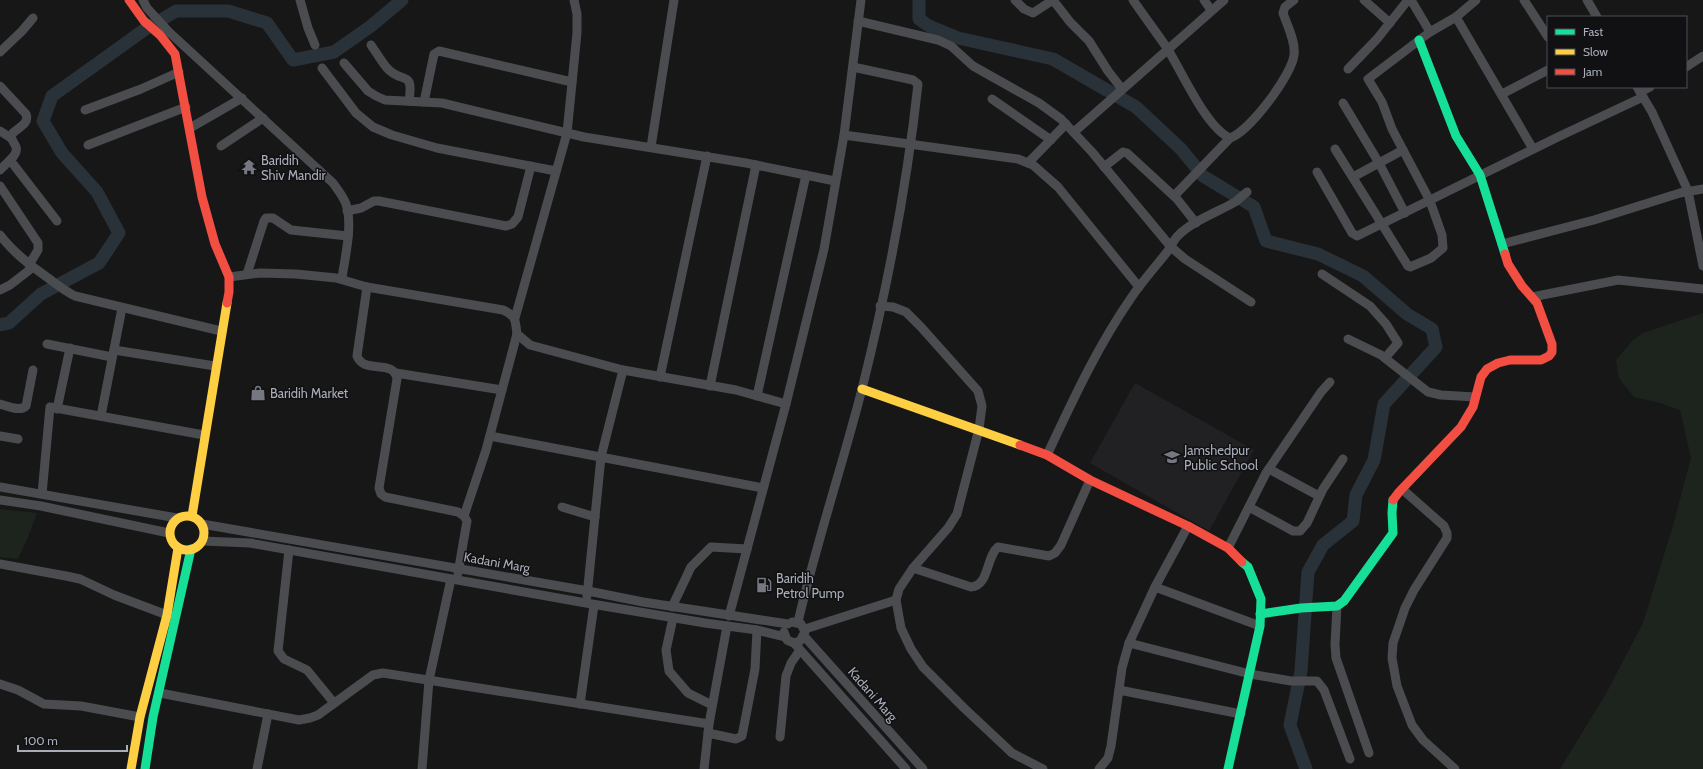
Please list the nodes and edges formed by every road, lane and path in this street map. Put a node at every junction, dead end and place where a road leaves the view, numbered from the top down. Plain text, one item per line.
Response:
1 (129, 0) edge
2 (300, 0) edge
3 (574, 0) edge
4 (674, 0) edge
5 (861, 0) edge
6 (1015, 0) edge
7 (1053, 0) edge
8 (1133, 0) edge
9 (1204, 0) edge
10 (1224, 0) edge
11 (1294, 0) edge
12 (1364, 0) edge
13 (1408, 0) edge
14 (1411, 0) edge
15 (1476, 0) edge
16 (1524, 0) edge
17 (1587, 0) edge
18 (145, 4) edge
19 (1211, 10) junction
20 (1596, 16) edge
21 (1456, 17) junction
22 (33, 18) dead end
23 (858, 21) junction
24 (1390, 23) junction
25 (1430, 32) junction
26 (164, 33) junction
27 (1547, 35) edge
28 (1419, 40) junction
29 (315, 45) dead end
30 (371, 45) dead end
31 (1, 48) edge
32 (1167, 49) junction
33 (1703, 56) edge
34 (344, 63) dead end
35 (1687, 66) edge
36 (853, 67) junction
37 (322, 68) dead end
38 (1348, 69) dead end
39 (1547, 71) edge
40 (178, 72) junction
41 (572, 82) junction
42 (0, 86) edge
43 (1120, 90) junction
44 (1640, 92) edge
45 (1502, 94) junction
46 (242, 98) junction
47 (992, 99) dead end
48 (410, 101) junction
49 (424, 102) junction
50 (1343, 103) dead end
51 (186, 107) junction
52 (85, 110) dead end
53 (263, 118) junction
54 (1066, 124) junction
55 (190, 128) junction
56 (0, 131) edge
57 (1074, 132) junction
58 (566, 133) junction
59 (844, 135) junction
60 (11, 138) junction
61 (1230, 138) junction
62 (1051, 140) junction
63 (911, 144) junction
64 (88, 145) dead end
65 (221, 146) dead end
66 (651, 147) junction
67 (1335, 149) dead end
68 (1533, 149) junction
69 (1403, 150) junction
70 (707, 156) junction
71 (10, 160) junction
72 (1028, 163) junction
73 (1378, 163) junction
74 (756, 165) junction
75 (530, 166) junction
76 (1104, 166) junction
77 (0, 170) edge
78 (556, 171) junction
79 (1317, 172) dead end
80 (806, 175) junction
81 (1480, 175) junction
82 (1353, 177) junction
83 (835, 181) junction
84 (0, 186) edge
85 (1703, 189) edge
86 (1688, 191) junction
87 (1247, 192) dead end
88 (1174, 196) junction
89 (1430, 201) junction
90 (347, 211) junction
91 (1405, 213) junction
92 (57, 221) dead end
93 (1196, 224) junction
94 (1382, 224) junction
95 (0, 235) edge
96 (348, 236) junction
97 (1502, 244) junction
98 (4, 246) edge
99 (1171, 247) junction
100 (31, 266) junction
101 (1703, 266) edge
102 (247, 274) junction
103 (1322, 274) dead end
104 (229, 277) junction
105 (342, 278) junction
106 (367, 287) junction
107 (1139, 287) junction
108 (1703, 289) edge
109 (0, 290) edge
110 (1532, 297) junction
111 (1251, 302) dead end
112 (880, 306) junction
113 (122, 308) junction
114 (515, 318) junction
115 (221, 331) junction
116 (518, 334) junction
117 (1348, 339) dead end
118 (48, 344) dead end
119 (70, 348) junction
120 (113, 353) junction
121 (1385, 358) junction
122 (216, 366) junction
123 (32, 370) dead end
124 (623, 370) junction
125 (396, 373) junction
126 (660, 377) junction
127 (1330, 382) dead end
128 (710, 386) junction
129 (862, 389) junction
130 (502, 390) junction
131 (757, 396) junction
132 (1475, 397) junction
133 (0, 404) edge
134 (786, 404) junction
135 (57, 409) junction
136 (101, 416) junction
137 (979, 429) junction
138 (204, 435) junction
139 (0, 436) edge
140 (490, 436) junction
141 (18, 439) dead end
142 (1047, 455) junction
143 (601, 457) junction
144 (1343, 459) dead end
145 (1269, 469) junction
146 (1090, 480) junction
147 (0, 487) edge
148 (763, 488) junction
149 (1402, 489) junction
150 (42, 494) junction
151 (1319, 496) junction
152 (0, 500) edge
153 (562, 507) dead end
154 (1249, 507) junction
155 (192, 516) junction
156 (464, 516) junction
157 (595, 517) junction
158 (177, 518) junction
159 (202, 524) junction
160 (1188, 526) junction
161 (169, 533) junction
162 (203, 541) junction
163 (178, 548) junction
164 (1228, 548) junction
165 (191, 549) junction
166 (747, 549) junction
167 (289, 550) junction
168 (0, 564) edge
169 (459, 568) junction
170 (913, 568) junction
171 (454, 580) junction
172 (1155, 587) junction
173 (588, 591) junction
174 (896, 600) junction
175 (590, 604) junction
176 (1337, 606) junction
177 (672, 607) junction
178 (1260, 614) junction
179 (167, 615) junction
180 (729, 616) junction
181 (673, 618) junction
182 (798, 622) junction
183 (788, 624) junction
184 (727, 626) junction
185 (1260, 626) junction
186 (757, 630) junction
187 (805, 632) junction
188 (785, 637) junction
189 (1129, 643) junction
190 (797, 646) junction
191 (1250, 674) junction
192 (429, 680) junction
193 (0, 684) edge
194 (1119, 690) junction
195 (160, 693) junction
196 (334, 703) junction
197 (580, 704) junction
198 (712, 705) junction
199 (268, 714) junction
200 (1241, 714) junction
201 (140, 717) junction
202 (708, 729) junction
203 (780, 737) dead end
204 (1369, 753) dead end
205 (1350, 759) dead end
206 (131, 769) edge
207 (145, 769) edge
208 (257, 769) edge
209 (422, 769) edge
210 (704, 769) edge
211 (906, 769) edge
212 (923, 769) edge
213 (1043, 769) edge
214 (1099, 769) edge
215 (1228, 769) edge
216 (1455, 769) edge

1 - 26 street
2 - 29 street
3 - 41 street
4 - 66 street
5 - 23 street
6 - 7 street
7 - 43 street
8 - 32 street
9 - 19 street
10 - 19 street
11 - 61 street
12 - 24 street
13 - 24 street
14 - 25 street
15 - 21 street
16 - 27 street
17 - 20 street
18 - 26 street
19 - 32 street
21 - 25 street
21 - 45 street
22 - 31 street
23 - 36 street
23 - 54 street
24 - 38 street
25 - 28 street
26 - 40 street
26 - 46 street
28 - 69 street
28 - 81 street
30 - 48 street
32 - 43 street
32 - 61 street
33 - 35 street
34 - 48 street
36 - 59 street
36 - 63 street
37 - 75 street
39 - 45 street
40 - 51 street
40 - 52 street
41 - 49 street
41 - 58 street
42 - 60 street
43 - 57 street
44 - 68 street
44 - 86 street
45 - 68 street
46 - 53 street
46 - 55 street
47 - 62 street
48 - 49 street
49 - 58 street
50 - 73 street
51 - 55 street
51 - 64 street
53 - 65 street
53 - 90 street
54 - 57 street
54 - 62 street
55 - 104 street
56 - 60 street
57 - 76 street
58 - 66 street
58 - 78 street
59 - 63 street
59 - 83 street
60 - 71 street
61 - 88 street
62 - 72 street
63 - 72 street
63 - 112 street
66 - 70 street
67 - 82 street
68 - 81 street
69 - 73 street
69 - 89 street
70 - 74 street
70 - 126 street
71 - 77 street
71 - 92 street
72 - 107 street
73 - 82 street
73 - 91 street
74 - 80 street
74 - 128 street
75 - 78 street
75 - 90 street
76 - 88 street
76 - 99 street
78 - 114 street
79 - 94 street
80 - 83 street
80 - 131 street
81 - 89 street
81 - 97 street
82 - 94 street
83 - 134 street
84 - 100 street
85 - 86 street
86 - 97 street
86 - 101 street
87 - 93 street
88 - 93 street
89 - 91 street
89 - 94 street
90 - 96 street
91 - 94 street
93 - 99 street
95 - 98 street
96 - 102 street
96 - 105 street
97 - 110 street
98 - 100 street
99 - 107 street
99 - 111 street
100 - 109 street
100 - 113 street
102 - 104 street
102 - 105 street
103 - 121 street
104 - 115 street
105 - 106 street
106 - 114 street
106 - 125 street
107 - 142 street
108 - 110 street
110 - 132 street
112 - 129 street
112 - 137 street
113 - 115 street
113 - 120 street
114 - 116 street
115 - 122 street
116 - 124 street
116 - 130 street
117 - 121 street
118 - 119 street
119 - 120 street
119 - 135 street
120 - 122 street
120 - 136 street
121 - 132 street
122 - 138 street
123 - 133 street
124 - 126 street
124 - 143 street
125 - 130 street
125 - 156 street
126 - 128 street
127 - 145 street
128 - 131 street
129 - 137 street
129 - 182 street
130 - 140 street
131 - 134 street
132 - 149 street
134 - 148 street
135 - 136 street
135 - 150 street
136 - 138 street
137 - 142 street
137 - 170 street
138 - 155 street
139 - 141 street
140 - 143 street
140 - 156 street
142 - 146 street
143 - 148 street
143 - 157 street
144 - 151 street
145 - 151 street
145 - 154 street
146 - 160 street
146 - 170 street
147 - 150 street
148 - 166 street
149 - 176 street
149 - 216 street
150 - 158 street
151 - 154 street
152 - 161 street
153 - 157 street
154 - 164 street
155 - 158 street
155 - 159 street
156 - 169 street
157 - 173 street
158 - 161 street
159 - 162 street
159 - 169 street, Kadani Marg
160 - 164 street
160 - 172 street
161 - 163 street
162 - 165 street
162 - 167 street, Kadani Marg
163 - 165 street
163 - 179 street
164 - 178 street
165 - 195 street
166 - 177 street
166 - 180 street
167 - 171 street, Kadani Marg
167 - 196 street
168 - 179 street
169 - 171 street
169 - 173 street, Kadani Marg
170 - 174 street
171 - 175 street, Kadani Marg
171 - 192 street
172 - 185 street
172 - 189 street
173 - 175 street
173 - 177 street, Kadani Marg
174 - 187 street
174 - 213 street
175 - 181 street, Kadani Marg
175 - 197 street
176 - 178 street
176 - 204 street
177 - 180 street, Kadani Marg
178 - 185 street
179 - 201 street
180 - 183 street, Kadani Marg
181 - 184 street, Kadani Marg
181 - 198 street
182 - 183 street
182 - 187 street
183 - 188 street
184 - 186 street, Kadani Marg
184 - 198 street
185 - 191 street
186 - 188 street, Kadani Marg
186 - 202 street
187 - 190 street
187 - 212 street, Kadani Marg
188 - 190 street
189 - 191 street
189 - 194 street
190 - 203 street
190 - 211 street, Kadani Marg
191 - 200 street
191 - 205 street
192 - 196 street
192 - 197 street
192 - 209 street
193 - 201 street
194 - 200 street
194 - 214 street
195 - 199 street
195 - 207 street
196 - 199 street
197 - 202 street
198 - 202 street
199 - 208 street
200 - 215 street
201 - 206 street
202 - 210 street

